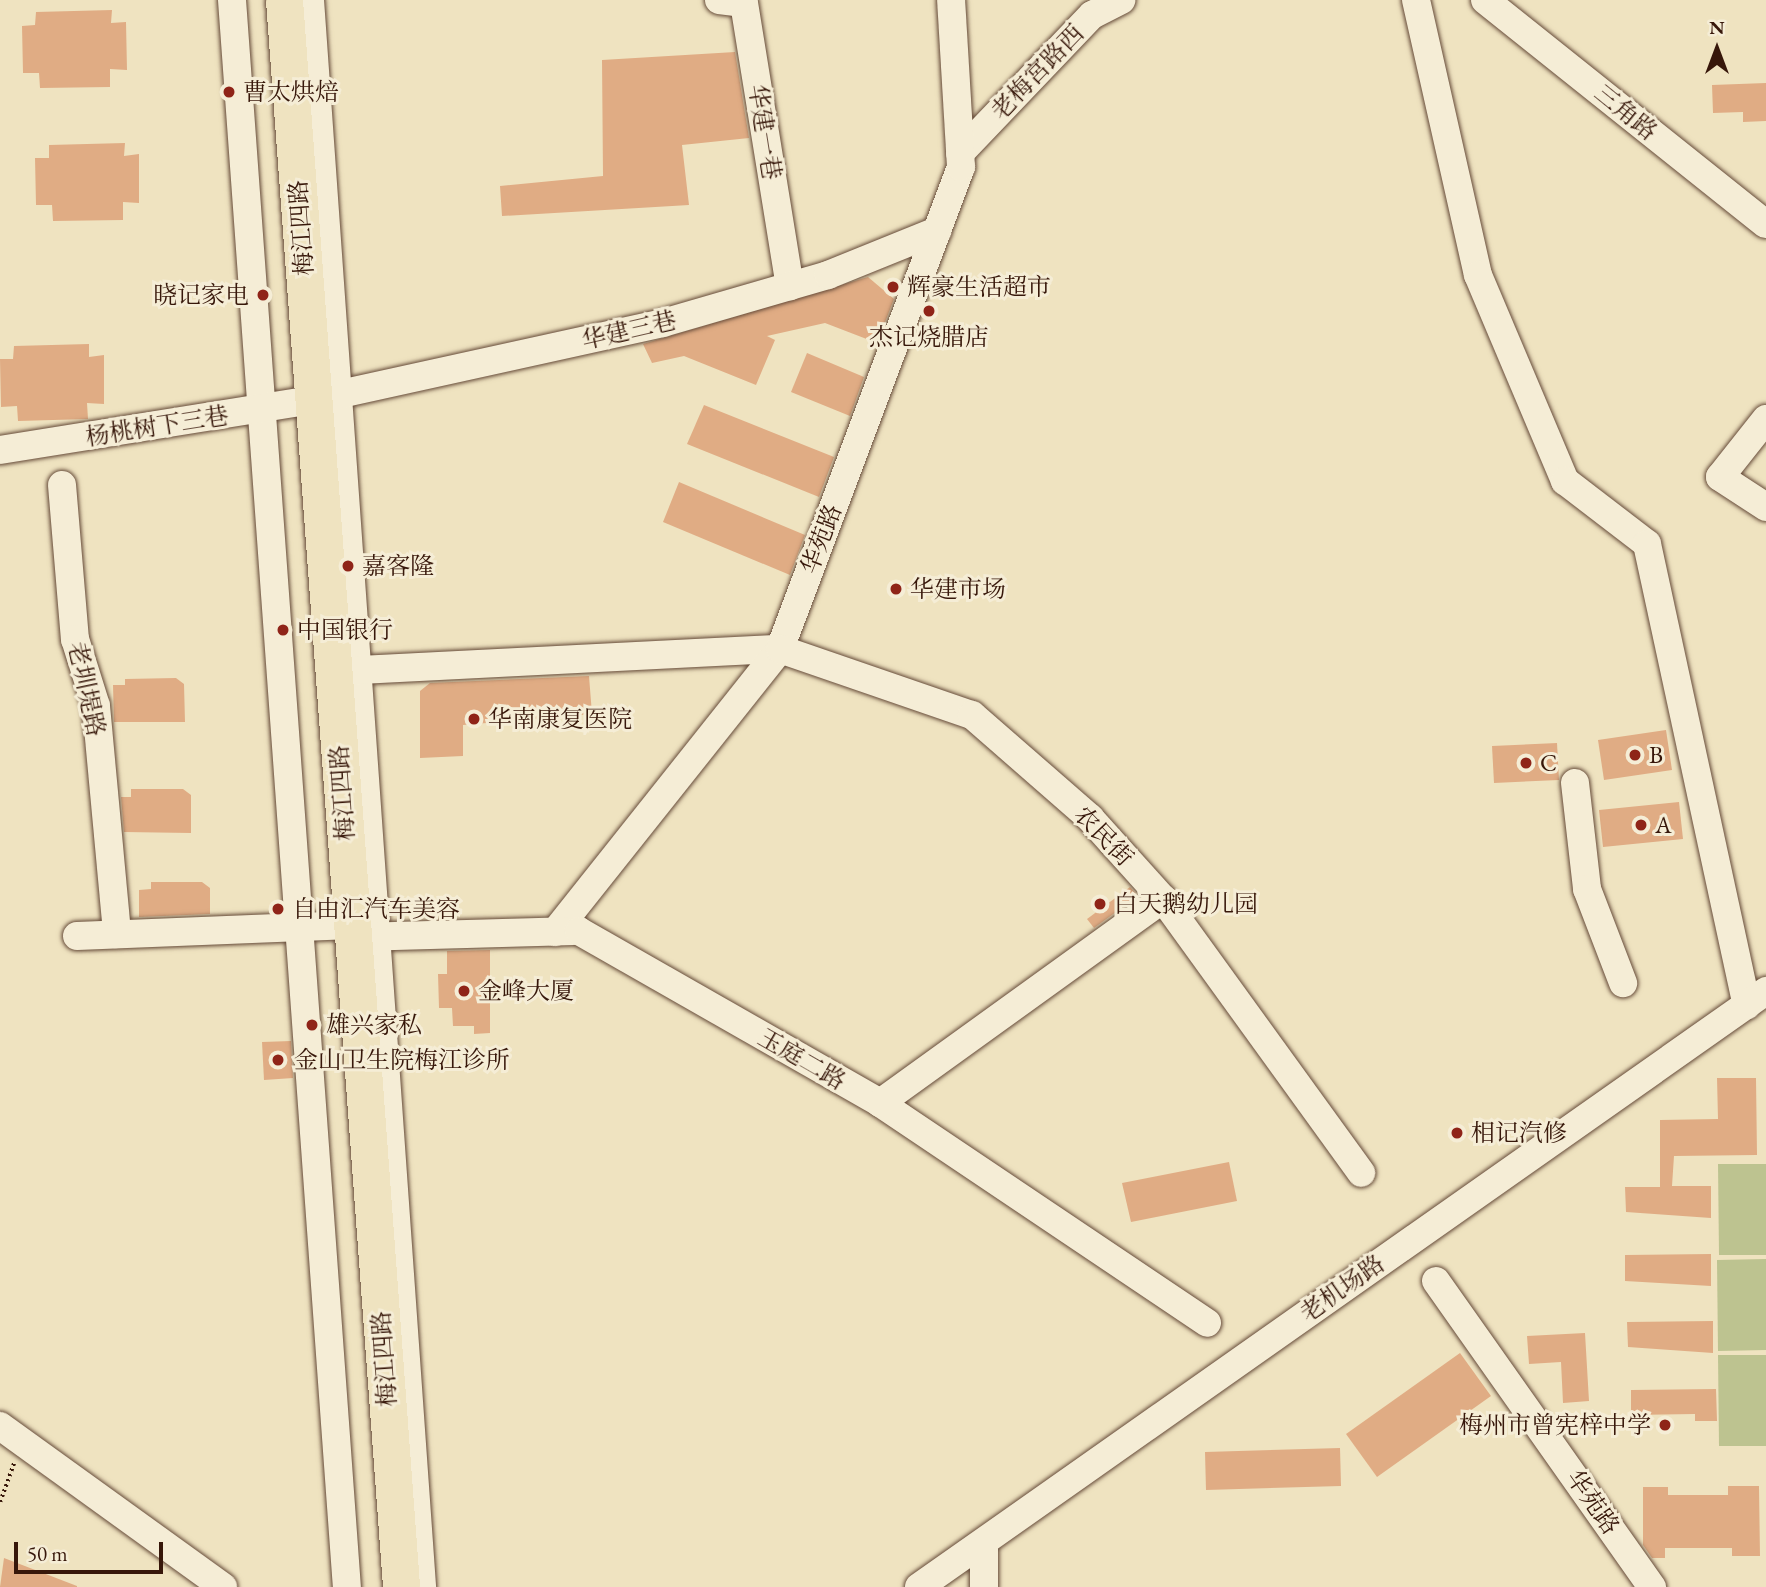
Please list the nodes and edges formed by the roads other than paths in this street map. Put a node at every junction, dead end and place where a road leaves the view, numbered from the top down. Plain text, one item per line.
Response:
1 (232, 0) edge
2 (261, 0) edge
3 (284, 0) edge
4 (310, 0) edge
5 (719, 0) edge
6 (951, 0) edge
7 (1121, 0) edge
8 (1416, 0) edge
9 (1485, 0) edge
10 (960, 153) junction
11 (1766, 224) edge
12 (937, 232) junction
13 (790, 286) junction
14 (313, 400) junction
15 (1766, 419) edge
16 (0, 450) edge
17 (62, 485) dead end
18 (1766, 507) edge
19 (780, 649) junction
20 (333, 671) junction
21 (1575, 783) dead end
22 (1163, 899) junction
23 (352, 931) junction
24 (555, 932) junction
25 (117, 934) junction
26 (77, 936) dead end
27 (1623, 983) dead end
28 (1757, 998) edge
29 (880, 1103) junction
30 (1361, 1172) dead end
31 (1436, 1281) dead end
32 (1207, 1323) dead end
33 (11, 1434) edge
34 (984, 1543) junction
35 (223, 1587) edge
36 (347, 1587) edge
37 (376, 1587) edge
38 (401, 1587) edge
39 (422, 1587) edge
40 (919, 1587) edge
41 (984, 1587) edge
42 (1653, 1587) edge

1 - 36 street
2 - 37 main road, 梅江四路
3 - 14 main road, 梅江四路
4 - 39 street
5 - 13 street, 华建一巷
6 - 10 street, 华苑路
7 - 10 street, 老梅宮路西
8 - 28 street
9 - 11 street, 三角路
10 - 12 street, 华苑路
12 - 13 street, 华建三巷
12 - 19 street, 华苑路
13 - 14 street, 华建三巷
14 - 16 street, 杨桃树下三巷
14 - 20 main road, 梅江四路
15 - 18 street
17 - 25 street, 老圳堤路
19 - 20 street
19 - 22 street, 农民街
19 - 24 street, 华苑路
20 - 23 main road, 梅江四路
21 - 27 street
22 - 29 street
22 - 30 street, 农民街
23 - 24 street, 玉庭二路
23 - 25 street, 玉庭二路
23 - 38 main road, 梅江四路
24 - 29 street, 玉庭二路
25 - 26 street, 玉庭二路
28 - 34 street, 老机场路
29 - 32 street, 玉庭二路
31 - 42 street, 华苑路
33 - 35 street
34 - 40 street, 老机场路
34 - 41 street

